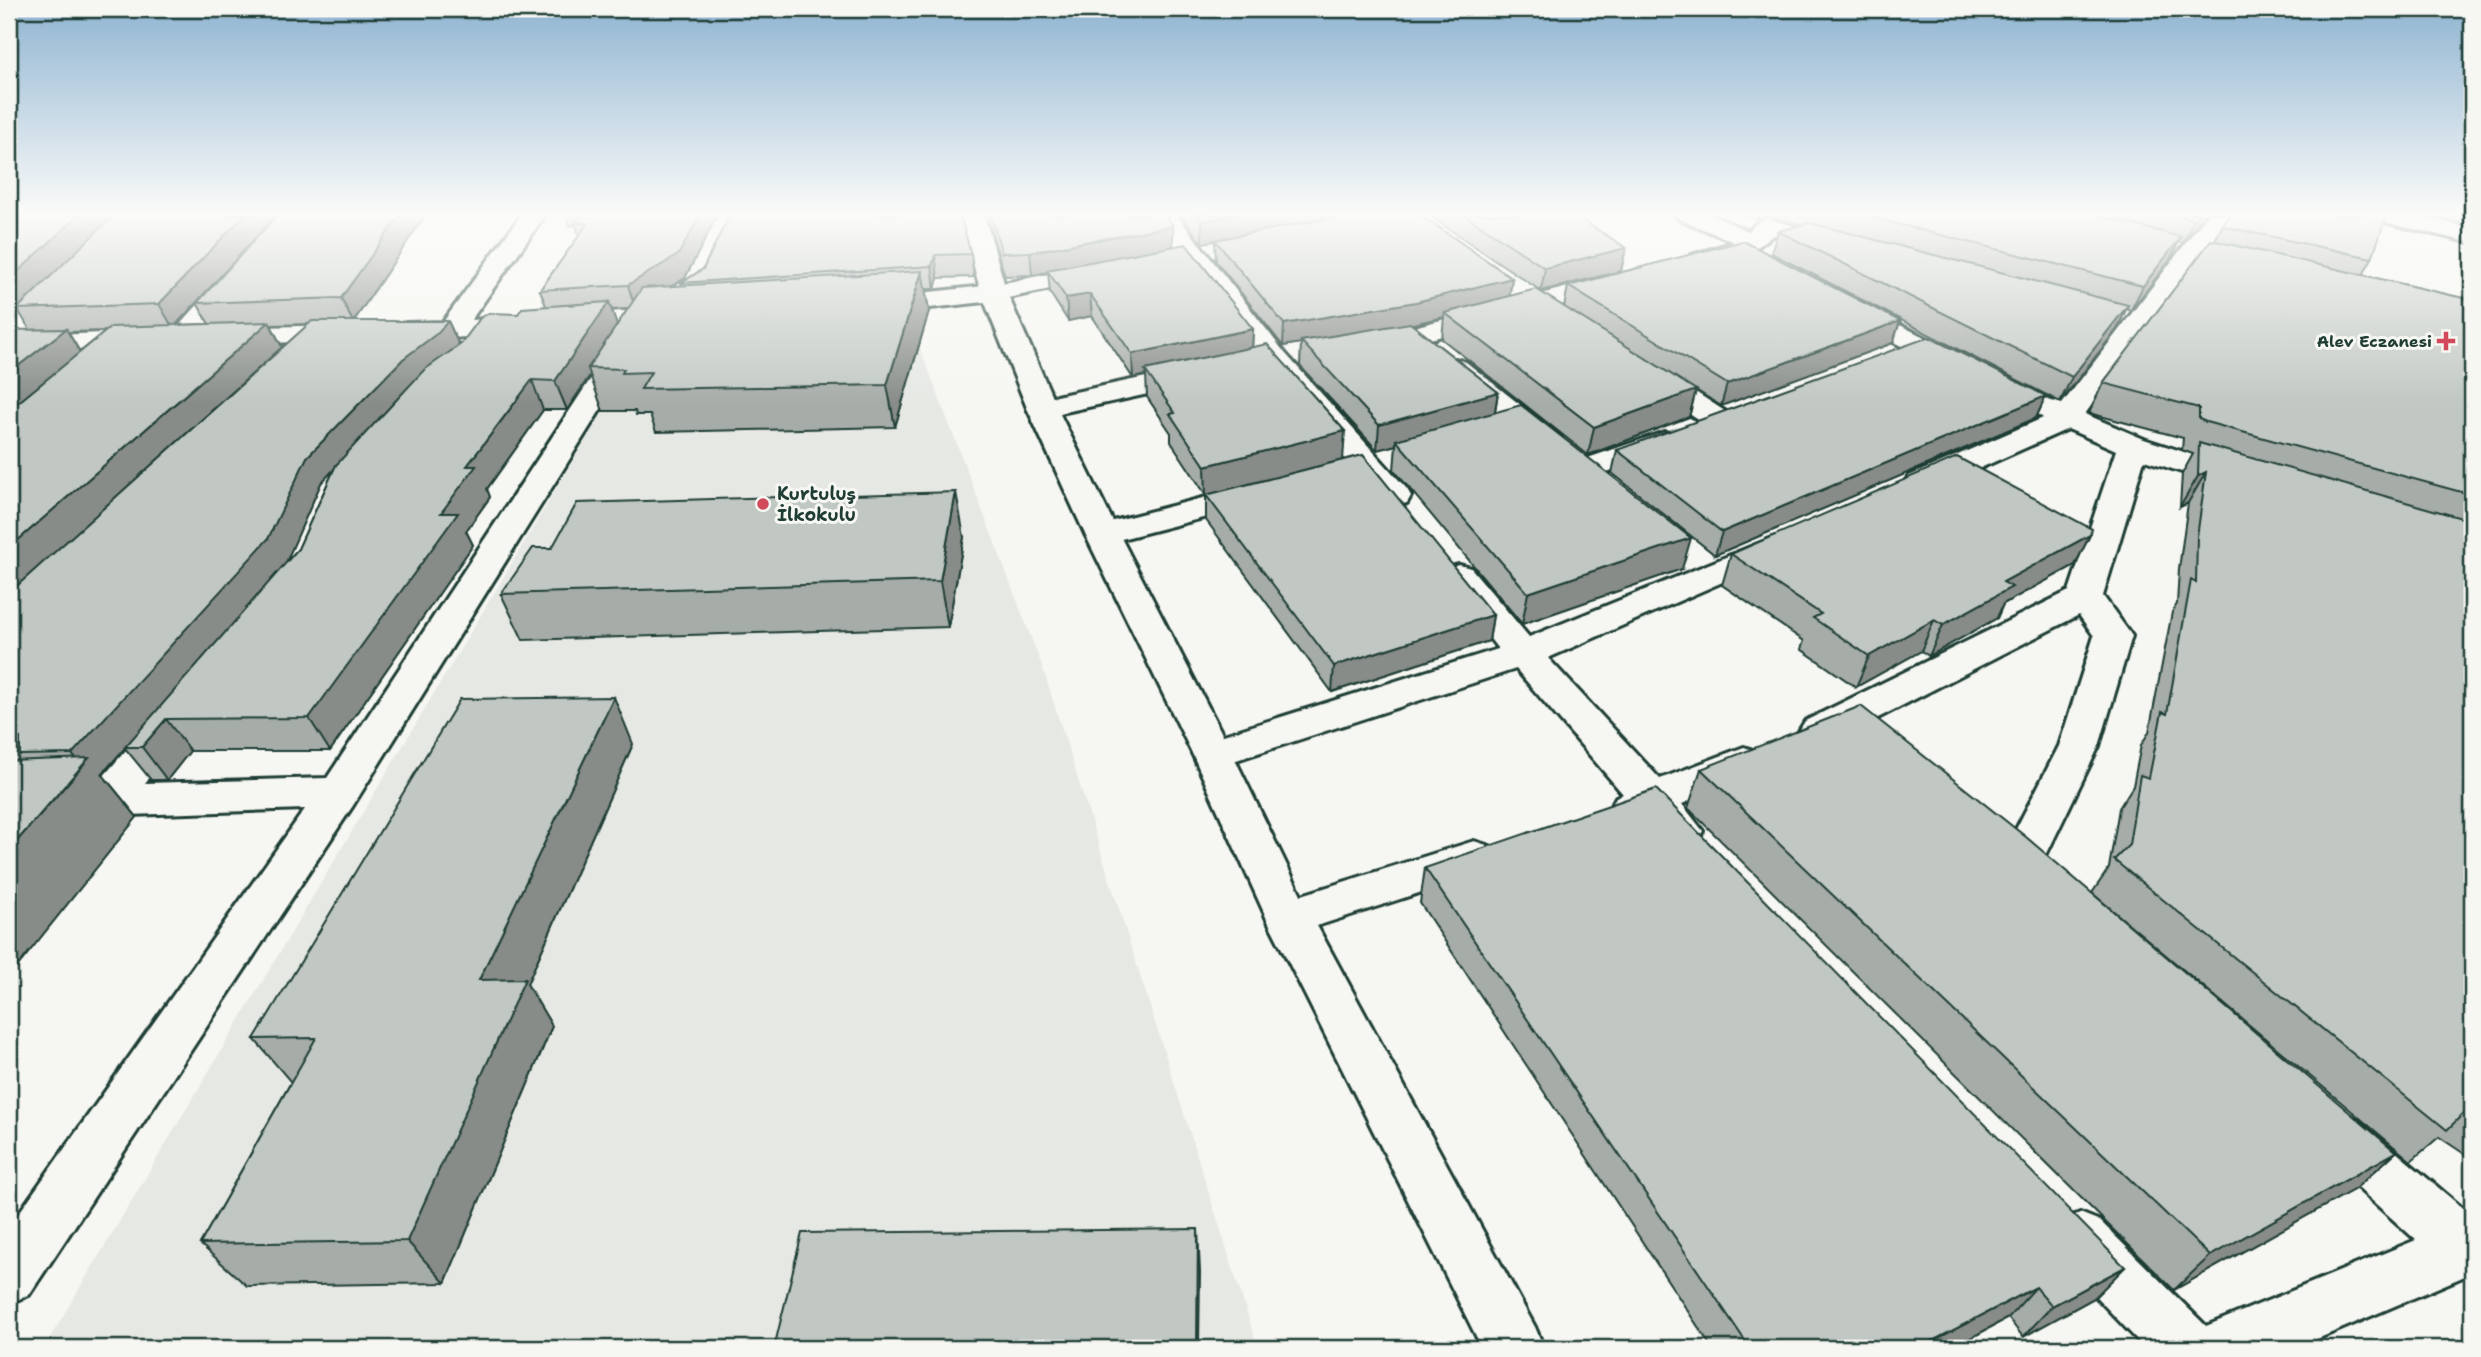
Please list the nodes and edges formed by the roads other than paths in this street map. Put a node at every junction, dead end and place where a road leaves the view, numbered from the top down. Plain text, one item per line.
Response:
1 (237, 277) edge
2 (489, 277) edge
3 (990, 277) edge
4 (1073, 277) edge
5 (1208, 277) edge
6 (1633, 277) edge
7 (2167, 277) edge
8 (1504, 281) edge
9 (995, 293) junction
10 (1824, 294) edge
11 (693, 303) edge
12 (1536, 303) junction
13 (844, 307) edge
14 (645, 317) junction
15 (28, 318) edge
16 (1571, 325) edge
17 (489, 327) junction
18 (451, 330) junction
19 (317, 333) junction
20 (1415, 335) junction
21 (9, 337) edge
22 (183, 338) junction
23 (121, 339) junction
24 (9, 345) edge
25 (1921, 345) junction
26 (1352, 346) edge
27 (1883, 360) edge
28 (1628, 362) edge
29 (462, 365) edge
30 (282, 367) edge
31 (1220, 370) edge
32 (80, 373) edge
33 (1981, 376) edge
34 (2018, 394) edge
35 (1042, 408) junction
36 (2066, 419) junction
37 (1522, 421) junction
38 (1484, 432) edge
39 (2133, 446) junction
40 (1382, 461) junction
41 (1329, 475) edge
42 (1289, 485) edge
43 (2264, 487) edge
44 (1890, 496) edge
45 (1102, 534) junction
46 (1802, 535) edge
47 (2085, 597) junction
48 (1523, 654) junction
49 (195, 696) edge
50 (1844, 719) junction
51 (1212, 753) junction
52 (1886, 753) edge
53 (339, 793) junction
54 (107, 800) junction
55 (1652, 801) junction
56 (9, 803) edge
57 (1601, 818) edge
58 (1510, 847) edge
59 (1711, 861) edge
60 (2021, 863) edge
61 (1289, 917) junction
62 (2300, 1104) edge
63 (2050, 1209) edge
64 (2469, 1246) edge
65 (9, 1275) edge
66 (1514, 1348) edge
67 (2186, 1348) edge
68 (2226, 1348) edge

1 - 22 street
2 - 18 street
3 - 9 street
4 - 9 street
5 - 40 street
6 - 12 street
7 - 36 street
8 - 12 street
9 - 13 street
9 - 35 street
10 - 25 street
11 - 14 street
12 - 16 street
12 - 20 street
14 - 17 street
14 - 53 street
15 - 21 street
17 - 18 street
17 - 29 street
18 - 19 street
19 - 22 street
19 - 30 street
20 - 26 street
20 - 37 street
22 - 23 street
23 - 24 street
23 - 32 street
25 - 27 street
25 - 33 street
28 - 37 street
31 - 35 street
34 - 36 street
35 - 45 street
36 - 39 street
36 - 44 street
37 - 38 street
39 - 43 street
39 - 47 street
40 - 41 street
40 - 48 street
42 - 45 street
45 - 51 street
46 - 48 street
47 - 50 street
47 - 60 street
48 - 51 street
48 - 55 street
49 - 54 street
50 - 52 street
50 - 55 street
51 - 61 street
53 - 54 street
53 - 65 street
54 - 56 street
55 - 57 street
55 - 59 street
58 - 61 street
61 - 66 street
62 - 64 street
63 - 67 street
64 - 68 street

